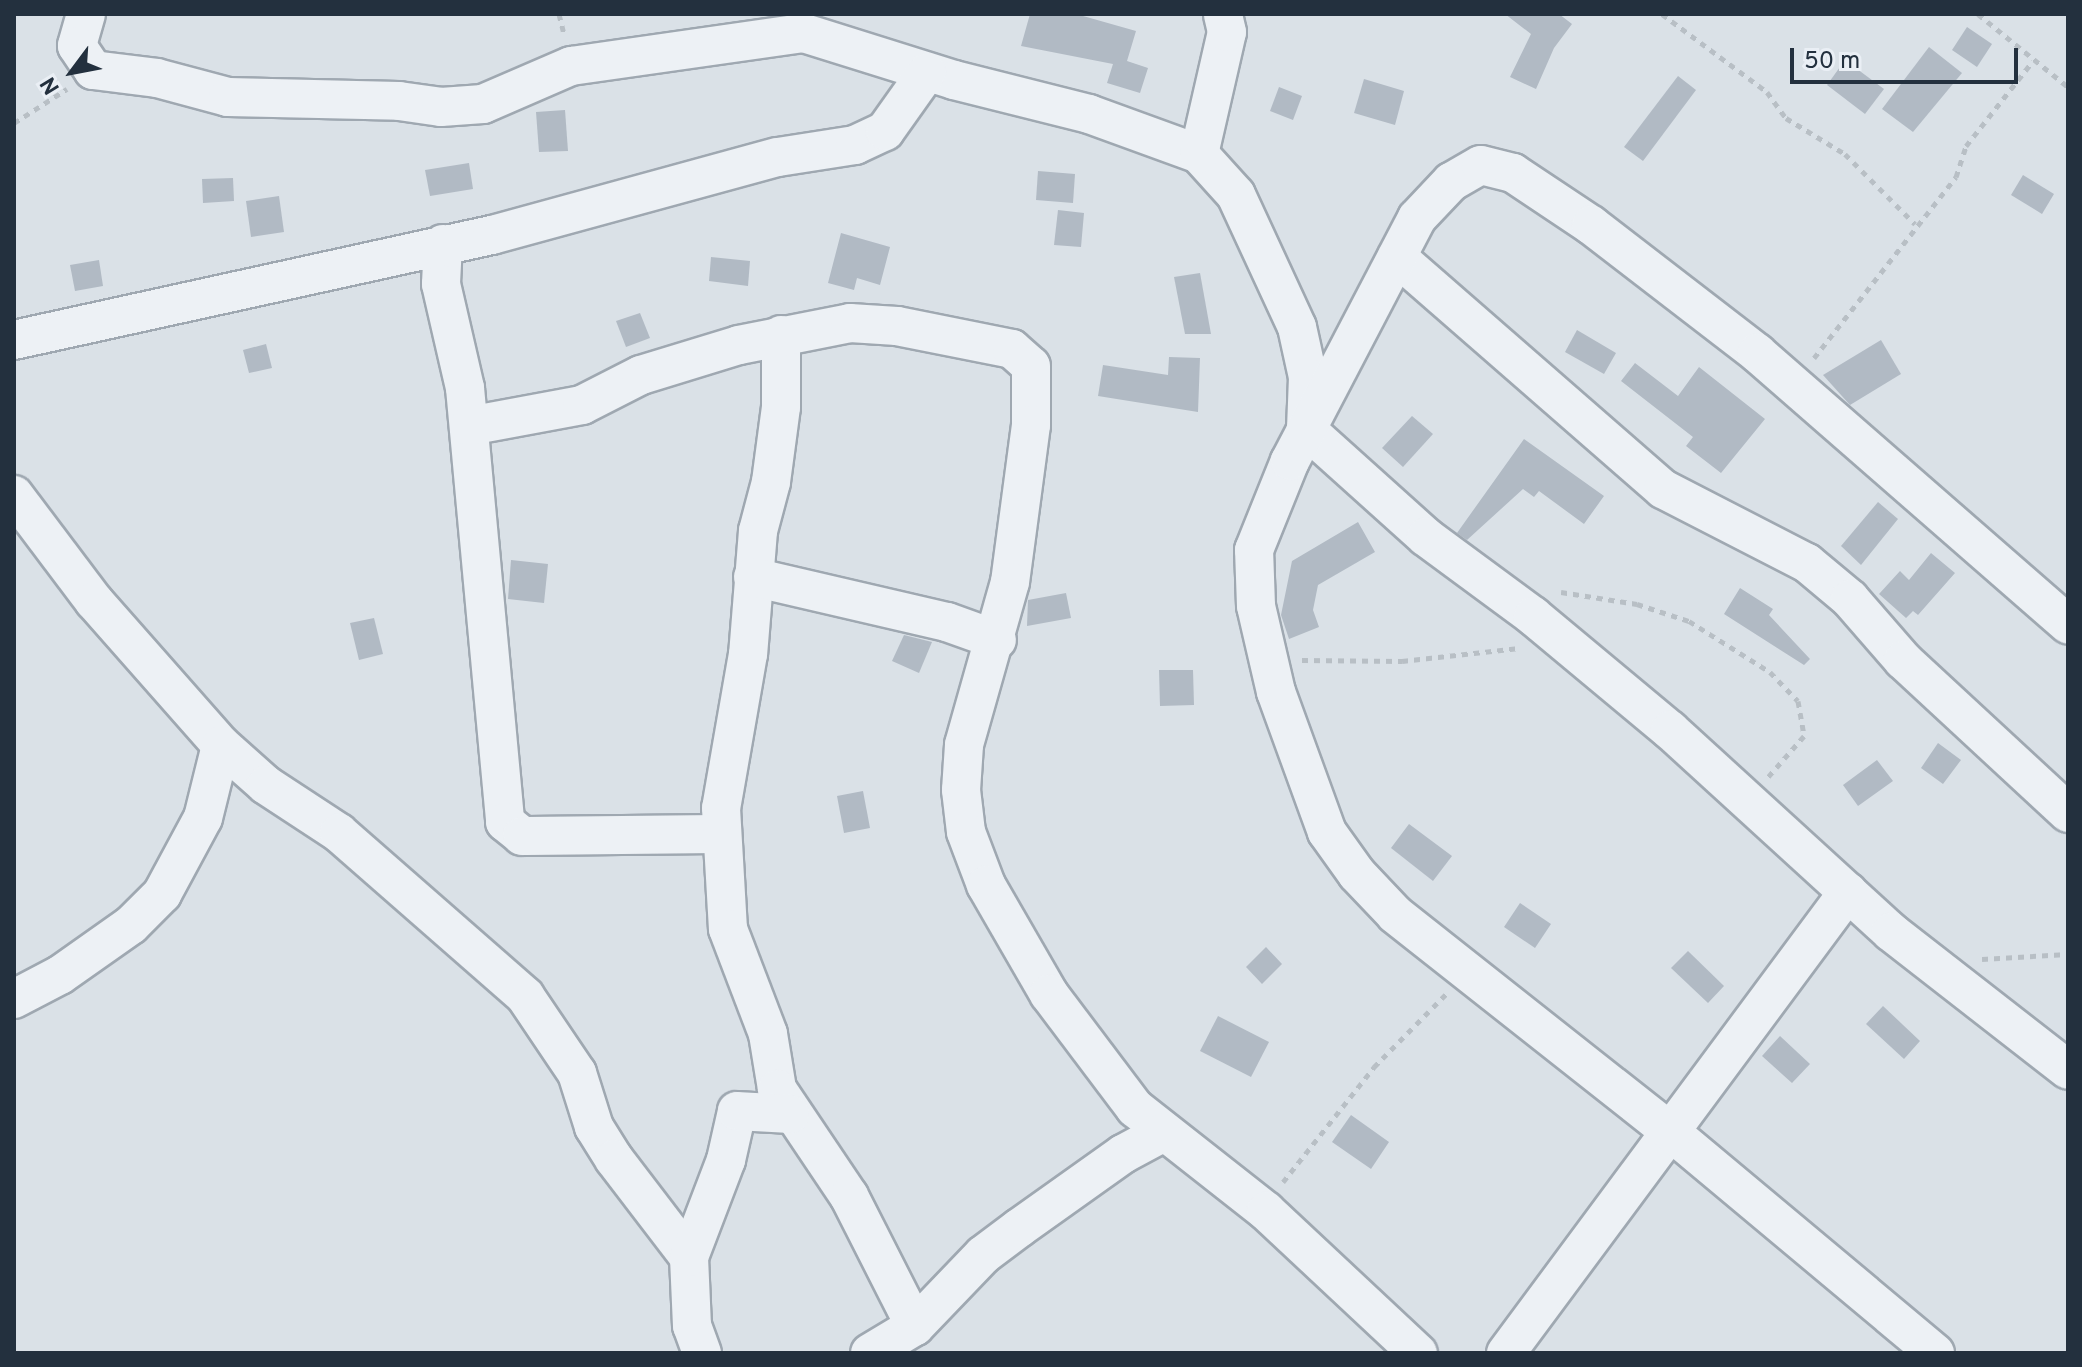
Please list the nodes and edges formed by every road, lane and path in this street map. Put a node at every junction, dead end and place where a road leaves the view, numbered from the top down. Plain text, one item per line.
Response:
1 (86, 14) edge
2 (1223, 14) edge
3 (1662, 14) edge
4 (1978, 14) edge
5 (2033, 61) junction
6 (93, 70) junction
7 (927, 72) junction
8 (2068, 87) edge
9 (14, 123) edge
10 (1199, 154) junction
11 (1915, 224) junction
12 (443, 244) junction
13 (1397, 257) junction
14 (781, 335) junction
15 (14, 340) edge
16 (1793, 383) junction
17 (469, 426) junction
18 (1306, 429) junction
19 (14, 495) edge
20 (753, 577) junction
21 (1556, 590) dead end
22 (2068, 624) edge
23 (997, 640) junction
24 (1564, 644) junction
25 (1265, 657) junction
26 (221, 745) junction
27 (1749, 799) junction
28 (2068, 813) edge
29 (722, 834) junction
30 (1848, 892) junction
31 (2068, 954) edge
32 (1466, 972) junction
33 (1947, 977) junction
34 (14, 999) edge
35 (2068, 1070) edge
36 (790, 1114) junction
37 (1164, 1132) junction
38 (1672, 1133) junction
39 (1266, 1211) junction
40 (689, 1257) junction
41 (915, 1326) junction
42 (702, 1353) edge
43 (870, 1353) edge
44 (1418, 1353) edge
45 (1506, 1353) edge
46 (1935, 1353) edge

1 - 6 street
2 - 10 street
3 - 11 path
4 - 5 path
5 - 8 path
5 - 11 path
6 - 7 street
6 - 9 path
7 - 10 street
7 - 12 street
10 - 18 street
11 - 16 path
12 - 15 street
12 - 17 street
13 - 16 street
13 - 18 street
13 - 28 street
14 - 17 street
14 - 20 street
14 - 23 street
16 - 22 street
17 - 29 street
18 - 24 street
18 - 25 street
19 - 26 street
20 - 23 street
20 - 29 street
21 - 27 path
23 - 37 street
24 - 25 path
24 - 27 street
25 - 32 street
26 - 34 street
26 - 40 street
27 - 30 street
29 - 36 street
30 - 33 street
30 - 38 street
31 - 33 path
32 - 38 street
32 - 39 path
33 - 35 street
36 - 40 street
36 - 41 street
37 - 39 street
37 - 41 street
38 - 45 street
38 - 46 street
39 - 44 street
40 - 42 street
41 - 43 street

